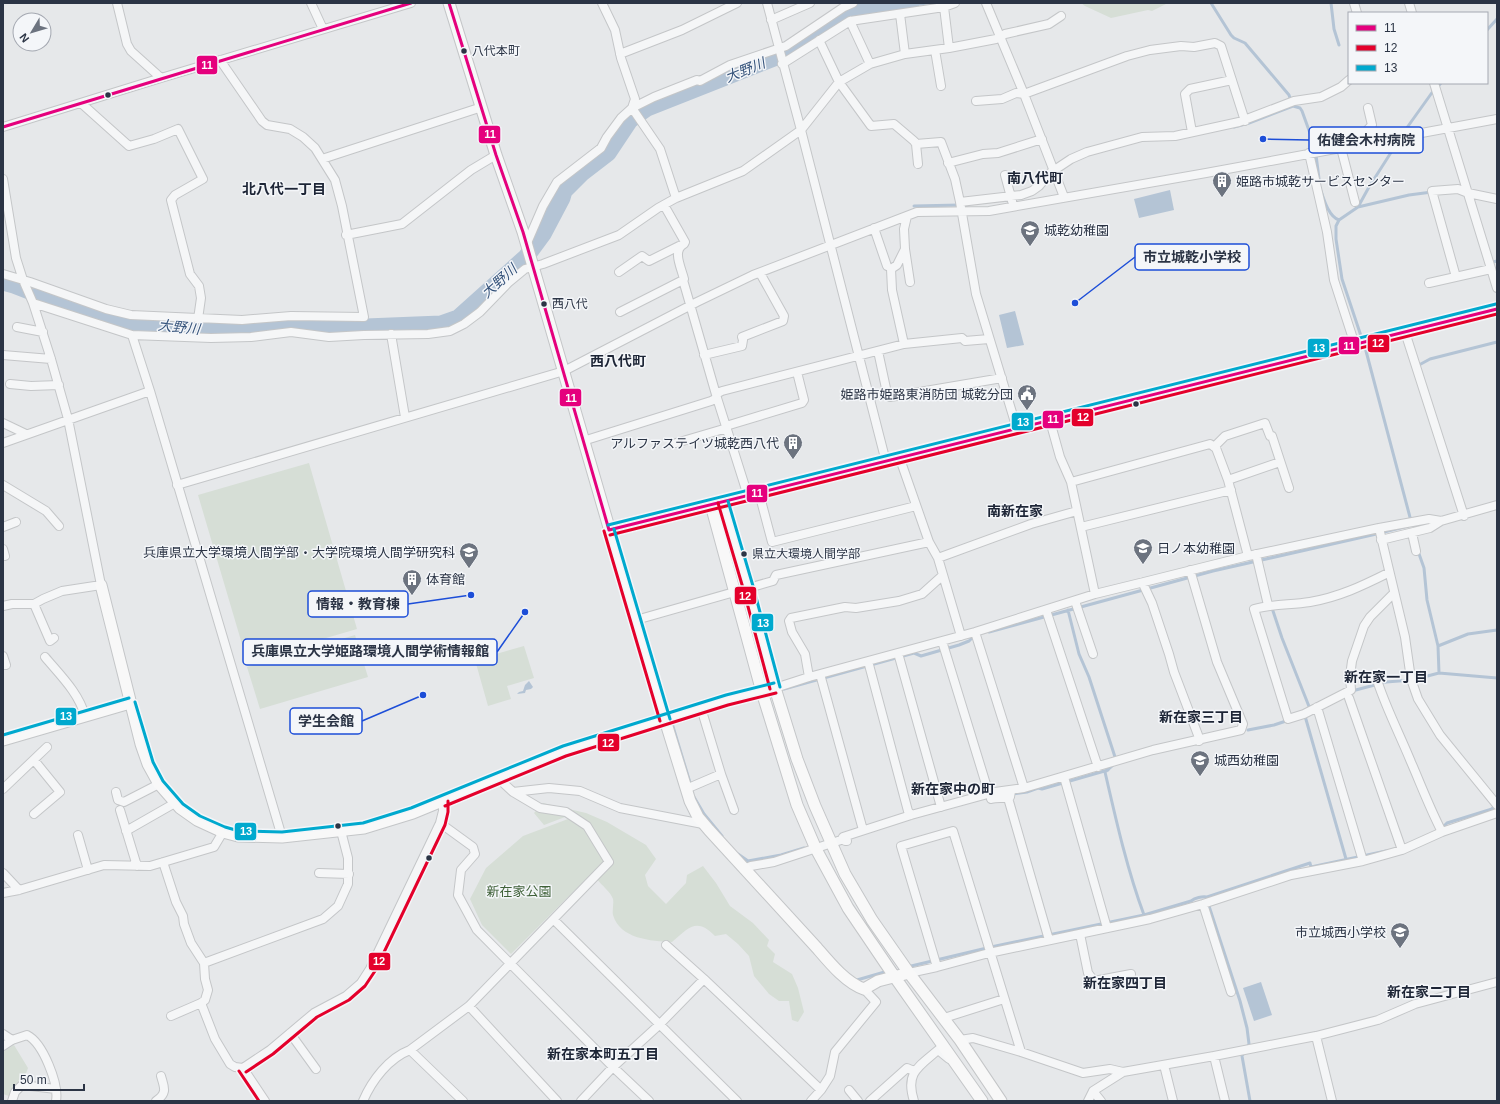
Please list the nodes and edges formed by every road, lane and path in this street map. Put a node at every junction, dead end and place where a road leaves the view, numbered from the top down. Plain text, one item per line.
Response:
1 (117, 3) edge
2 (311, 3) edge
3 (411, 3) edge
4 (449, 3) edge
5 (602, 3) edge
6 (737, 3) edge
7 (767, 3) edge
8 (810, 3) edge
9 (853, 3) edge
10 (955, 3) edge
11 (986, 3) edge
12 (944, 7) junction
13 (900, 14) junction
14 (1061, 16) dead end
15 (771, 20) junction
16 (850, 21) junction
17 (323, 29) junction
18 (1001, 36) junction
19 (819, 40) junction
20 (779, 48) junction
21 (949, 48) junction
22 (935, 50) junction
23 (620, 54) junction
24 (905, 54) junction
25 (220, 60) junction
26 (782, 64) junction
27 (870, 64) junction
28 (161, 78) junction
29 (1232, 80) junction
30 (1348, 81) edge
31 (839, 82) junction
32 (941, 86) dead end
33 (1435, 86) edge
34 (1024, 94) junction
35 (976, 101) dead end
36 (81, 103) junction
37 (482, 107) junction
38 (632, 108) junction
39 (1368, 108) dead end
40 (1497, 119) edge
41 (1245, 121) junction
42 (3, 127) edge
43 (1448, 128) junction
44 (801, 130) junction
45 (1192, 132) junction
46 (1042, 139) junction
47 (916, 144) junction
48 (1360, 144) junction
49 (1341, 148) junction
50 (1314, 152) junction
51 (496, 155) junction
52 (322, 159) junction
53 (948, 163) junction
54 (918, 164) dead end
55 (1055, 172) junction
56 (1004, 176) dead end
57 (3, 179) edge
58 (1468, 193) junction
59 (1010, 196) junction
60 (1064, 196) junction
61 (676, 198) junction
62 (1497, 199) edge
63 (1355, 202) dead end
64 (664, 205) junction
65 (961, 206) junction
66 (1013, 206) junction
67 (907, 216) junction
68 (874, 228) junction
69 (346, 235) junction
70 (527, 243) junction
71 (830, 245) junction
72 (679, 246) junction
73 (905, 249) junction
74 (533, 264) junction
75 (887, 266) dead end
76 (1491, 269) junction
77 (619, 272) dead end
78 (760, 272) junction
79 (3, 274) edge
80 (1456, 277) junction
81 (23, 280) junction
82 (683, 280) junction
83 (910, 282) dead end
84 (1429, 284) dead end
85 (1497, 288) edge
86 (32, 301) junction
87 (690, 306) junction
88 (1497, 309) edge
89 (620, 312) dead end
90 (198, 319) junction
91 (17, 327) dead end
92 (43, 332) junction
93 (1406, 332) junction
94 (391, 334) junction
95 (132, 335) junction
96 (989, 339) junction
97 (1360, 343) junction
98 (904, 344) junction
99 (878, 351) junction
100 (3, 355) edge
101 (704, 355) junction
102 (858, 357) junction
103 (51, 359) junction
104 (564, 371) junction
105 (797, 372) junction
106 (1002, 378) junction
107 (10, 384) dead end
108 (58, 385) junction
109 (150, 391) junction
110 (716, 396) junction
111 (405, 417) junction
112 (68, 419) junction
113 (1050, 421) junction
114 (3, 423) edge
115 (727, 427) junction
116 (1018, 429) junction
117 (26, 434) junction
118 (583, 441) junction
119 (3, 443) edge
120 (676, 443) dead end
121 (1214, 447) junction
122 (900, 459) junction
123 (886, 462) junction
124 (1280, 462) junction
125 (1228, 480) junction
126 (1070, 482) junction
127 (3, 485) edge
128 (177, 485) junction
129 (1289, 488) dead end
130 (1231, 490) junction
131 (759, 493) junction
132 (748, 496) junction
133 (723, 502) junction
134 (711, 505) junction
135 (1497, 505) edge
136 (916, 506) junction
137 (1077, 511) junction
138 (1464, 516) junction
139 (1418, 521) junction
140 (1441, 521) junction
141 (16, 522) dead end
142 (59, 526) dead end
143 (3, 527) edge
144 (1081, 527) junction
145 (609, 530) junction
146 (1414, 533) junction
147 (1380, 534) junction
148 (929, 542) junction
149 (1416, 551) dead end
150 (938, 558) junction
151 (1255, 558) junction
152 (1388, 573) junction
153 (1191, 574) junction
154 (942, 576) junction
155 (100, 584) junction
156 (748, 587) junction
157 (1145, 587) junction
158 (736, 591) junction
159 (1394, 593) junction
160 (1095, 594) junction
161 (34, 604) junction
162 (1076, 605) junction
163 (1268, 605) junction
164 (3, 606) edge
165 (1047, 613) junction
166 (636, 620) junction
167 (961, 636) junction
168 (977, 636) junction
169 (54, 638) dead end
170 (944, 646) junction
171 (898, 653) junction
172 (1093, 654) dead end
173 (3, 656) edge
174 (45, 657) dead end
175 (868, 661) junction
176 (3, 665) edge
177 (820, 674) junction
178 (809, 677) junction
179 (1378, 683) dead end
180 (775, 688) junction
181 (762, 692) junction
182 (1348, 698) dead end
183 (130, 703) junction
184 (701, 708) junction
185 (1315, 709) junction
186 (85, 716) junction
187 (665, 720) junction
188 (3, 740) edge
189 (1199, 741) junction
190 (47, 748) dead end
191 (34, 760) junction
192 (1100, 766) junction
193 (721, 774) junction
194 (498, 778) junction
195 (1065, 781) junction
196 (158, 784) junction
197 (1024, 788) junction
198 (3, 789) edge
199 (686, 789) junction
200 (116, 792) dead end
201 (513, 792) junction
202 (989, 794) junction
203 (1010, 794) junction
204 (442, 801) junction
205 (175, 803) junction
206 (1497, 805) edge
207 (941, 807) junction
208 (120, 810) dead end
209 (734, 810) dead end
210 (1497, 813) edge
211 (34, 814) dead end
212 (911, 815) junction
213 (440, 823) junction
214 (703, 824) junction
215 (862, 830) junction
216 (126, 831) junction
217 (341, 831) junction
218 (223, 832) junction
219 (1442, 832) junction
220 (78, 835) dead end
221 (282, 837) junction
222 (844, 840) junction
223 (832, 844) junction
224 (816, 849) junction
225 (1402, 850) junction
226 (1363, 860) junction
227 (163, 862) junction
228 (137, 866) junction
229 (88, 870) junction
230 (744, 870) junction
231 (3, 873) edge
232 (319, 873) dead end
233 (349, 874) junction
234 (19, 890) junction
235 (3, 893) edge
236 (1203, 904) junction
237 (554, 920) junction
238 (1107, 928) junction
239 (1080, 934) junction
240 (1049, 940) junction
241 (666, 945) dead end
242 (988, 949) junction
243 (204, 963) junction
244 (510, 964) junction
245 (937, 967) junction
246 (909, 973) junction
247 (1131, 974) dead end
248 (894, 976) junction
249 (704, 979) junction
250 (1497, 982) edge
251 (864, 989) junction
252 (1231, 992) dead end
253 (1004, 999) junction
254 (201, 1004) junction
255 (469, 1006) junction
256 (170, 1016) dead end
257 (944, 1018) junction
258 (659, 1025) junction
259 (290, 1033) junction
260 (3, 1034) edge
261 (1316, 1036) junction
262 (12, 1040) junction
263 (960, 1040) junction
264 (3, 1046) edge
265 (410, 1050) junction
266 (1020, 1050) junction
267 (1214, 1056) junction
268 (954, 1063) junction
269 (1164, 1065) junction
270 (613, 1067) junction
271 (243, 1068) junction
272 (316, 1069) dead end
273 (914, 1071) junction
274 (1123, 1072) junction
275 (161, 1076) dead end
276 (56, 1089) junction
277 (821, 1090) junction
278 (849, 1090) dead end
279 (1093, 1091) junction
280 (12, 1101) edge
281 (56, 1101) edge
282 (156, 1101) edge
283 (265, 1101) edge
284 (363, 1101) edge
285 (463, 1101) edge
286 (557, 1101) edge
287 (582, 1101) edge
288 (649, 1101) edge
289 (737, 1101) edge
290 (811, 1101) edge
291 (858, 1101) edge
292 (870, 1101) edge
293 (914, 1101) edge
294 (982, 1101) edge
295 (1001, 1101) edge
296 (1088, 1101) edge
297 (1101, 1101) edge
298 (1172, 1101) edge
299 (1225, 1101) edge
300 (1332, 1101) edge

1 - 28 street
2 - 17 street
3 - 17 street
4 - 37 street
5 - 23 street
6 - 23 street
7 - 15 street
8 - 15 street
9 - 20 street
10 - 12 street
11 - 18 street
12 - 13 street
12 - 21 street
13 - 16 street
13 - 24 street
14 - 18 street
15 - 20 street
16 - 19 street
16 - 27 street
17 - 25 street
18 - 21 street
18 - 34 street
19 - 26 street
19 - 31 street
20 - 26 street
20 - 38 street
21 - 22 street
22 - 24 street
22 - 32 street
23 - 38 street
24 - 27 street
25 - 28 street
25 - 52 street
26 - 44 street
27 - 31 street
28 - 36 street
29 - 34 street
29 - 41 street
29 - 45 street
30 - 41 street
31 - 44 street
31 - 47 street
33 - 43 street
34 - 35 street
34 - 46 street
36 - 42 street
36 - 90 street
37 - 51 street
37 - 52 street
38 - 61 street
38 - 70 street
39 - 48 street
40 - 43 street
41 - 45 street
43 - 48 street
43 - 58 street
44 - 61 street
44 - 71 street
45 - 55 street
46 - 53 street
46 - 55 street
47 - 53 street
47 - 54 street
48 - 49 street
49 - 50 street
49 - 63 street
50 - 60 street
50 - 97 street
51 - 69 street
51 - 70 street
52 - 69 street
53 - 65 street
55 - 59 street
55 - 60 street
56 - 59 street
57 - 81 street
58 - 62 street
58 - 76 street
58 - 80 street
59 - 65 street
59 - 66 street
60 - 66 street
61 - 64 street
64 - 72 street
64 - 74 street
65 - 66 street
65 - 67 street
65 - 96 street
67 - 68 street
67 - 73 street
68 - 71 street
68 - 75 street
69 - 90 street
70 - 74 street
71 - 78 street
71 - 102 street
72 - 77 street
72 - 82 street
73 - 83 street
73 - 98 street
74 - 94 street
74 - 104 street
76 - 80 street
76 - 85 street
78 - 87 street
78 - 101 street
79 - 81 street
80 - 84 street
81 - 86 street
81 - 90 street
82 - 87 street
82 - 89 street
86 - 92 street
86 - 95 street
87 - 101 street
87 - 104 street
88 - 93 street
91 - 92 street
92 - 103 street
93 - 97 street
93 - 138 street
94 - 95 street
94 - 111 street
95 - 109 street
96 - 98 street
96 - 106 street
97 - 113 street
98 - 99 street
99 - 102 street
99 - 106 street
100 - 103 street
101 - 110 street
102 - 105 street
102 - 123 street
103 - 108 street
104 - 111 street
104 - 118 street
105 - 110 street
105 - 115 street
106 - 116 street
107 - 108 street
108 - 112 street
109 - 112 street
109 - 128 street
110 - 115 street
110 - 118 street
111 - 128 street
112 - 117 street
112 - 155 street
113 - 116 street
113 - 126 street
114 - 117 street
115 - 120 street
115 - 132 street
116 - 122 street
117 - 119 street
118 - 145 street
121 - 124 street
121 - 125 street
121 - 126 street
122 - 123 street
122 - 136 street
123 - 131 street
124 - 125 street
124 - 129 street
125 - 130 street
126 - 137 street
127 - 142 street
128 - 221 street
130 - 144 street
130 - 151 street
131 - 132 street
131 - 136 street
132 - 133 street
133 - 134 street
133 - 156 street
134 - 145 street
134 - 158 street
135 - 138 street
136 - 148 street
137 - 144 street
137 - 150 street
138 - 140 street
139 - 140 street
139 - 146 street
139 - 147 street
140 - 146 street
141 - 143 street
144 - 160 street
145 - 166 street
146 - 147 street
146 - 149 street
147 - 151 street
147 - 152 street
148 - 150 street
148 - 156 street
150 - 154 street
151 - 153 street
151 - 163 street
152 - 159 street
152 - 163 street
153 - 157 street
153 - 189 street
154 - 167 street
154 - 178 street
155 - 161 street
155 - 183 street
156 - 158 street
156 - 180 street
157 - 160 street
157 - 189 street
158 - 166 street
158 - 181 street
159 - 185 street
159 - 206 street
160 - 162 street
161 - 164 street
161 - 169 street
162 - 165 street
162 - 172 street
163 - 185 street
165 - 168 street
165 - 192 street
166 - 187 street
167 - 168 street
167 - 170 street
168 - 197 street
170 - 171 street
170 - 202 street
171 - 175 street
171 - 207 street
173 - 176 street
174 - 186 street
175 - 177 street
175 - 212 street
177 - 178 street
177 - 215 street
178 - 180 street
179 - 219 street
180 - 181 street
180 - 223 street
181 - 184 street
181 - 224 street
182 - 225 street
183 - 186 street
183 - 196 street
184 - 187 street
184 - 193 street
185 - 226 street
186 - 188 street
187 - 194 street
187 - 199 street
189 - 192 street
190 - 191 street
191 - 198 street
191 - 211 street
192 - 195 street
193 - 199 street
193 - 209 street
194 - 201 street
194 - 204 street
195 - 197 street
195 - 238 street
196 - 200 street
196 - 205 street
197 - 203 street
199 - 214 street
201 - 214 street
201 - 237 street
202 - 203 street
202 - 207 street
203 - 222 street
203 - 240 street
204 - 213 street
204 - 217 street
205 - 216 street
205 - 218 street
207 - 212 street
208 - 216 street
210 - 219 street
212 - 215 street
213 - 244 street
213 - 259 street
214 - 230 street
215 - 222 street
216 - 228 street
217 - 221 street
217 - 233 street
218 - 221 street
218 - 227 street
219 - 225 street
220 - 229 street
222 - 223 street
223 - 224 street
223 - 246 street
224 - 230 street
224 - 248 street
225 - 226 street
226 - 236 street
227 - 228 street
227 - 243 street
228 - 229 street
229 - 234 street
230 - 251 street
231 - 234 street
232 - 233 street
233 - 243 street
234 - 235 street
236 - 238 street
236 - 252 street
237 - 244 street
237 - 258 street
238 - 239 street
239 - 240 street
239 - 247 street
240 - 242 street
241 - 249 street
242 - 245 street
242 - 245 street
242 - 253 street
243 - 254 street
244 - 255 street
244 - 270 street
245 - 246 street
246 - 248 street
246 - 257 street
248 - 251 street
248 - 268 street
249 - 258 street
249 - 277 street
250 - 261 street
251 - 277 street
253 - 257 street
253 - 266 street
254 - 256 street
254 - 271 street
255 - 265 street
255 - 286 street
257 - 263 street
258 - 270 street
258 - 289 street
259 - 271 street
259 - 272 street
260 - 262 street
261 - 267 street
261 - 300 street
262 - 264 street
262 - 276 street
263 - 266 street
263 - 295 street
265 - 284 street
265 - 285 street
266 - 274 street
267 - 269 street
267 - 299 street
268 - 273 street
268 - 294 street
269 - 274 street
269 - 298 street
270 - 287 street
270 - 288 street
271 - 283 street
273 - 292 street
273 - 293 street
274 - 279 street
275 - 282 street
276 - 280 street
276 - 281 street
277 - 290 street
278 - 291 street
279 - 296 street
279 - 297 street

